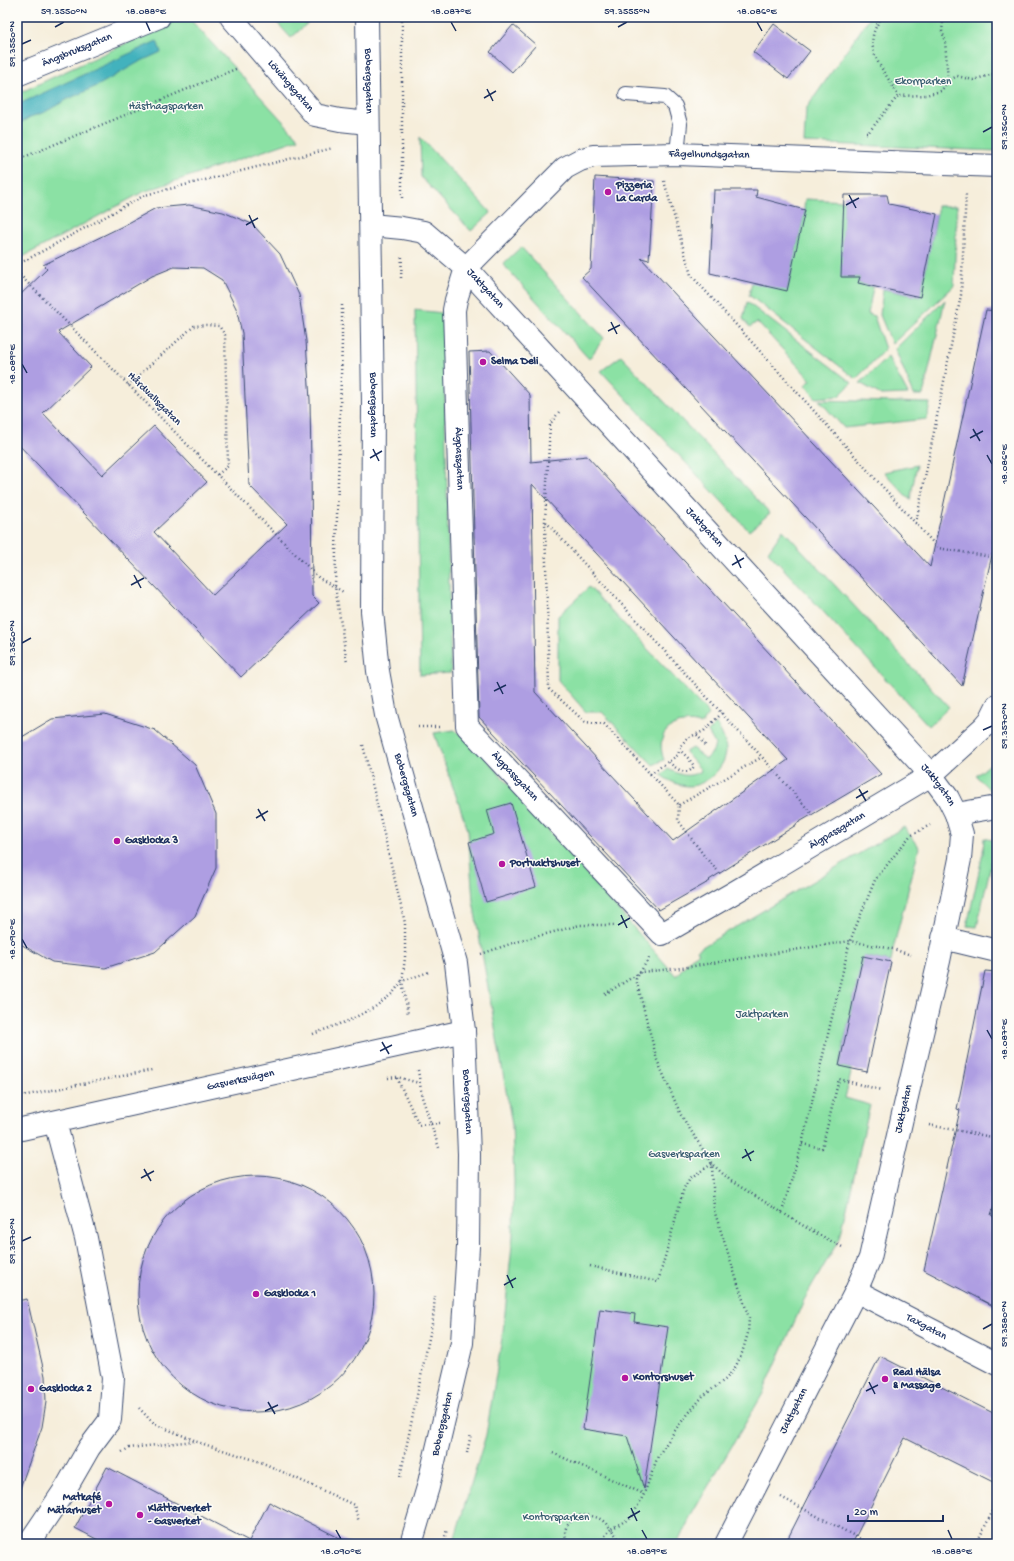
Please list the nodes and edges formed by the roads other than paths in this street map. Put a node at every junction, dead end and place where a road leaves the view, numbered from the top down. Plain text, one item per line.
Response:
1 (158, 17) edge
2 (231, 17) edge
3 (367, 17) edge
4 (17, 75) edge
5 (626, 94) dead end
6 (368, 123) junction
7 (677, 154) junction
8 (997, 166) edge
9 (371, 225) junction
10 (466, 268) junction
11 (997, 706) edge
12 (931, 775) junction
13 (997, 807) edge
14 (956, 814) junction
15 (943, 938) junction
16 (997, 951) edge
17 (464, 1031) junction
18 (55, 1122) junction
19 (17, 1130) edge
20 (856, 1291) junction
21 (997, 1364) edge
22 (35, 1542) edge
23 (411, 1544) edge
24 (726, 1544) edge

1 - 4 street, Ängsbruksgatan
2 - 6 street, Lövängsgatan
3 - 6 street, Bobergsgatan
5 - 7 lane
6 - 9 street, Bobergsgatan
7 - 8 street, Fågelhundsgatan
7 - 10 street, Fågelhundsgatan
9 - 10 street, Jaktgatan
9 - 17 street, Bobergsgatan
10 - 12 street, Jaktgatan
10 - 12 street, Älgpassgatan
11 - 12 street, Älgpassgatan
12 - 14 street, Jaktgatan
13 - 14 street
14 - 15 street, Jaktgatan
15 - 16 street
15 - 20 street, Jaktgatan
17 - 18 street, Gasverksvägen
17 - 23 street, Bobergsgatan
18 - 19 street, Gasverksvägen
18 - 22 street
20 - 21 street, Taxgatan
20 - 24 street, Jaktgatan

